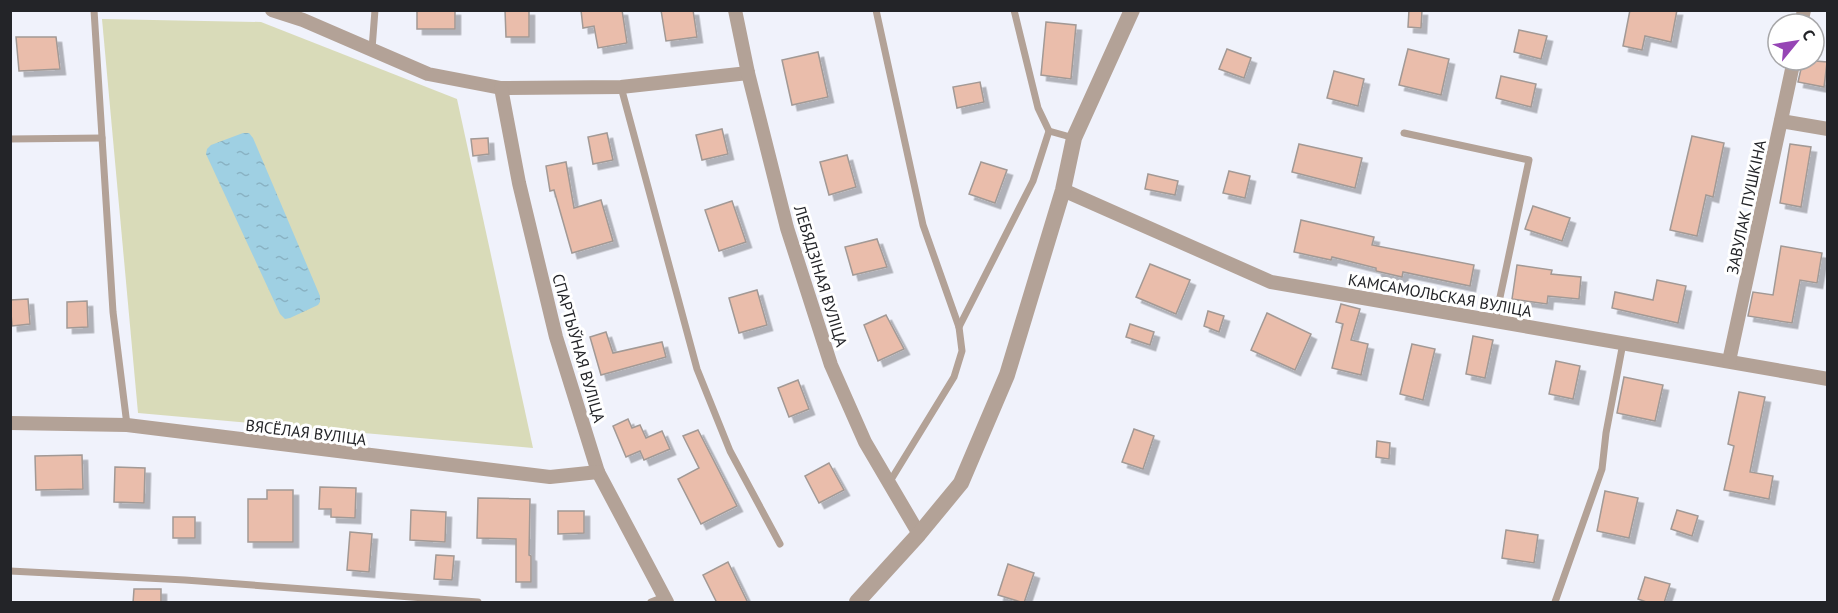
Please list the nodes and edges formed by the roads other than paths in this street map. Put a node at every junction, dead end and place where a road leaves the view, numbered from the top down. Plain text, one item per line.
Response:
1 (94, 10) edge
2 (272, 10) edge
3 (375, 10) edge
4 (735, 10) edge
5 (876, 10) edge
6 (1014, 10) edge
7 (1132, 10) edge
8 (372, 49) junction
9 (1791, 72) edge
10 (748, 74) junction
11 (621, 87) junction
12 (501, 88) junction
13 (1781, 121) junction
14 (1827, 129) edge
15 (1049, 131) junction
16 (1404, 133) dead end
17 (102, 138) junction
18 (1074, 138) junction
19 (10, 139) edge
20 (1063, 190) junction
21 (1494, 321) junction
22 (959, 327) junction
23 (1623, 343) junction
24 (1729, 361) junction
25 (1827, 379) edge
26 (10, 423) edge
27 (127, 425) junction
28 (598, 472) junction
29 (889, 483) junction
30 (919, 534) junction
31 (780, 544) dead end
32 (10, 571) edge
33 (660, 601) edge
34 (477, 603) edge
35 (857, 603) edge
36 (1555, 603) edge

1 - 17 lane
2 - 8 street
3 - 8 lane
4 - 10 street, ЛЕБЯДЗІНАЯ ВУЛІЦА
5 - 22 lane
6 - 15 lane
7 - 18 street
8 - 12 street
9 - 13 street, ЗАВУЛАК ПУШКІНА
10 - 11 street
10 - 29 street, ЛЕБЯДЗІНАЯ ВУЛІЦА
11 - 12 street
11 - 31 lane
12 - 28 street, СПАРТЫЎНАЯ ВУЛІЦА
13 - 14 street
13 - 24 street, ЗАВУЛАК ПУШКІНА
15 - 18 lane
15 - 22 lane
16 - 21 lane
17 - 19 lane
17 - 27 lane
18 - 20 street
20 - 21 street, КАМСАМОЛЬСКАЯ ВУЛІЦА
20 - 30 street
21 - 23 street, КАМСАМОЛЬСКАЯ ВУЛІЦА
22 - 29 lane
23 - 24 street, КАМСАМОЛЬСКАЯ ВУЛІЦА
23 - 36 lane
24 - 25 street, КАМСАМОЛЬСКАЯ ВУЛІЦА
26 - 27 street, ВЯСЁЛАЯ ВУЛІЦА
27 - 28 street, ВЯСЁЛАЯ ВУЛІЦА
28 - 33 street, СПАРТЫЎНАЯ ВУЛІЦА
29 - 30 street, ЛЕБЯДЗІНАЯ ВУЛІЦА
30 - 35 street
32 - 34 lane

